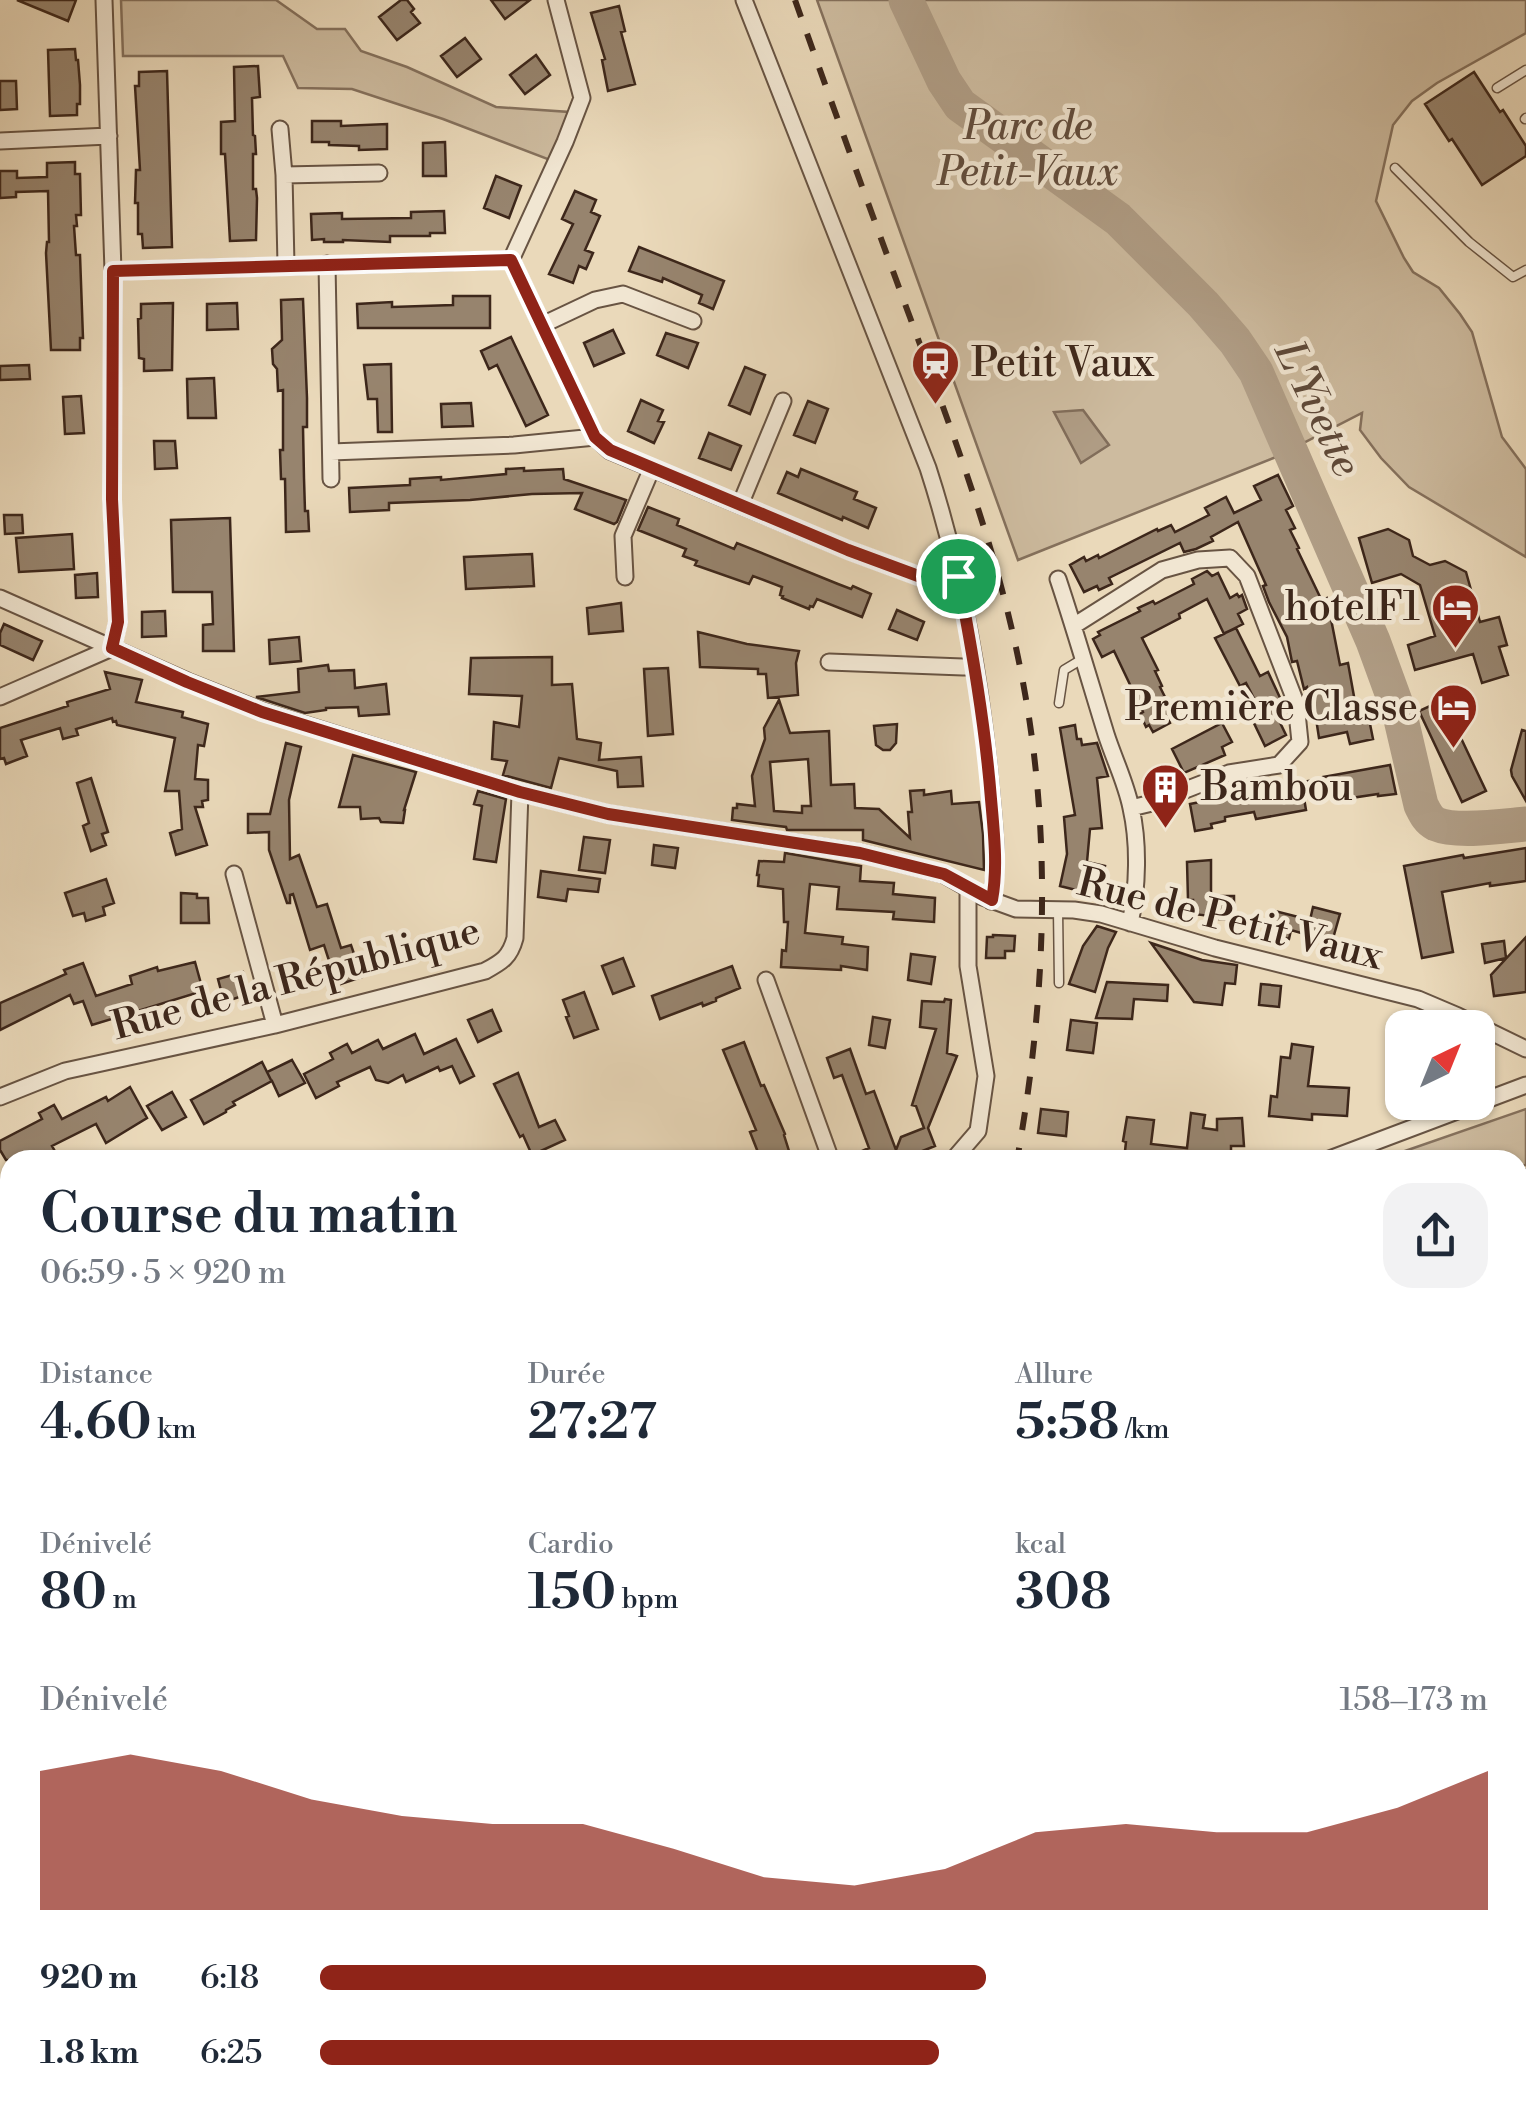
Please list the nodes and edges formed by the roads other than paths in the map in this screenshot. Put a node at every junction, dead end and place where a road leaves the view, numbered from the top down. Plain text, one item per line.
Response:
1 (104, 0) edge
2 (556, 0) edge
3 (744, 0) edge
4 (1526, 70) edge
5 (1497, 88) dead end
6 (280, 129) dead end
7 (109, 136) junction
8 (0, 141) edge
9 (1395, 168) dead end
10 (379, 173) dead end
11 (284, 175) junction
12 (511, 260) junction
13 (327, 264) junction
14 (286, 265) junction
15 (1526, 270) edge
16 (113, 271) junction
17 (693, 320) dead end
18 (542, 325) junction
19 (783, 401) dead end
20 (595, 437) junction
21 (331, 452) junction
22 (652, 468) junction
23 (332, 480) dead end
24 (740, 505) junction
25 (958, 576) junction
26 (625, 578) dead end
27 (1058, 579) dead end
28 (0, 598) edge
29 (1075, 625) junction
30 (112, 648) junction
31 (1084, 658) junction
32 (830, 662) dead end
33 (975, 666) junction
34 (0, 697) edge
35 (1060, 703) dead end
36 (520, 792) junction
37 (1132, 808) junction
38 (234, 874) dead end
39 (968, 889) junction
40 (992, 900) junction
41 (1058, 910) junction
42 (1130, 924) junction
43 (766, 980) dead end
44 (1058, 984) dead end
45 (275, 1025) junction
46 (1526, 1049) edge
47 (1526, 1086) edge
48 (0, 1097) edge
49 (827, 1150) edge
50 (962, 1150) edge
51 (1354, 1150) edge

1 - 7 street
2 - 12 street
3 - 25 street
4 - 5 lane
6 - 11 street
7 - 8 street
7 - 16 street
9 - 15 lane
10 - 11 street
11 - 14 street
12 - 13 street
12 - 18 street
13 - 14 street
13 - 21 street
14 - 16 street
16 - 30 street
17 - 18 street
18 - 20 street
19 - 24 street
20 - 21 street
20 - 22 street
21 - 23 street
22 - 24 street
22 - 26 street
24 - 25 street
25 - 33 street
27 - 29 street
28 - 30 street, Rue de Petit Vaux
29 - 31 street
29 - 37 street
30 - 34 street
30 - 36 street, Rue de Petit Vaux
31 - 35 lane
31 - 37 street
32 - 33 street
33 - 40 street
36 - 39 street, Rue de Petit Vaux
36 - 45 street, Rue de la République
37 - 42 street
38 - 45 street
39 - 40 street, Rue de Petit Vaux
39 - 50 street
40 - 41 street, Rue de Petit Vaux
41 - 42 street, Rue de Petit Vaux
41 - 44 lane
42 - 46 street, Rue de Petit Vaux
43 - 49 street
45 - 48 street, Rue de la République
47 - 51 street

